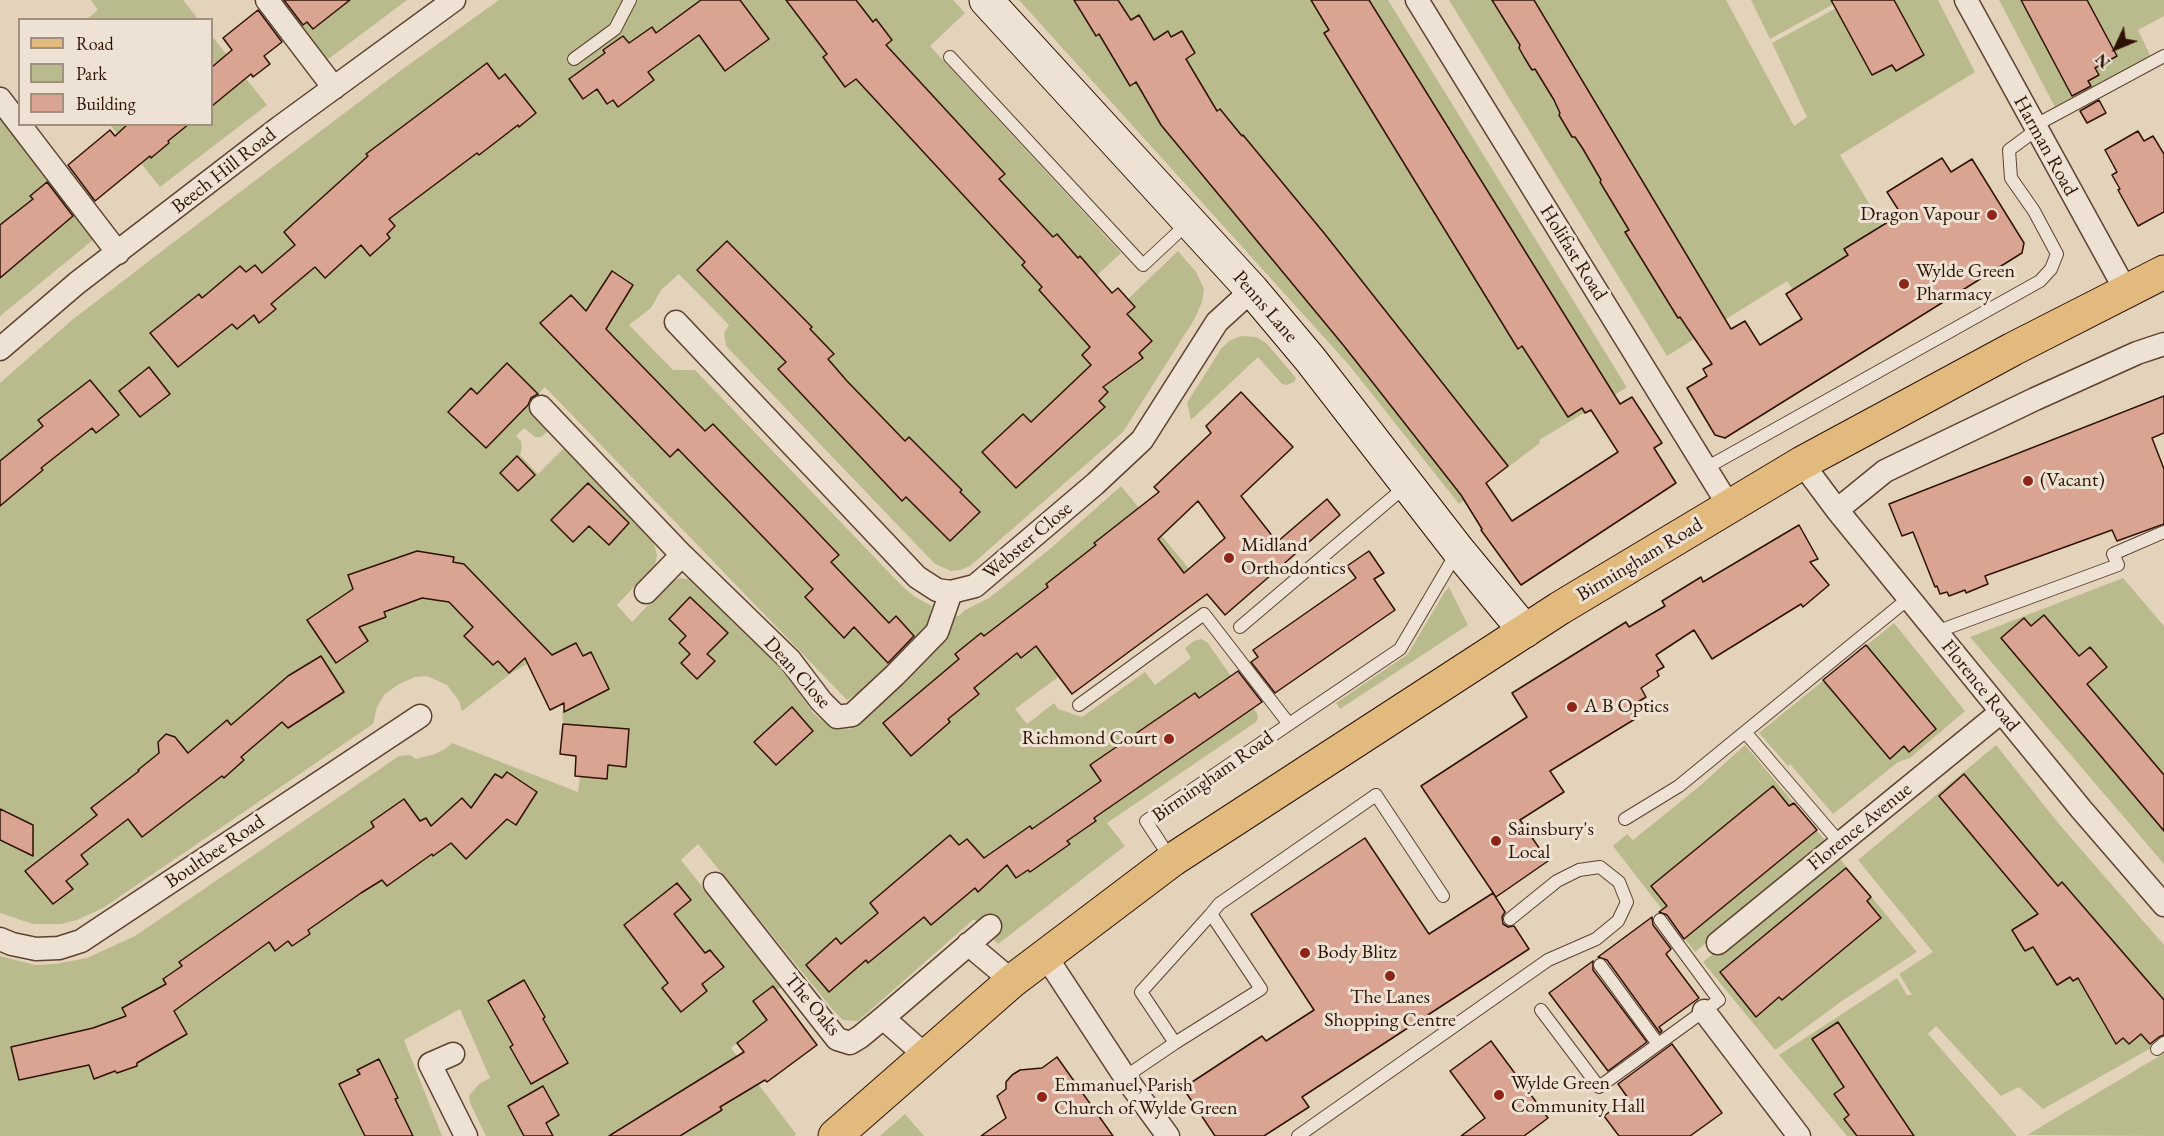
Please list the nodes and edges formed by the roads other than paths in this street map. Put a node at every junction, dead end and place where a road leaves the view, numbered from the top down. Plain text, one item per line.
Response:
1 (267, 0) edge
2 (454, 0) edge
3 (630, 0) edge
4 (986, 0) edge
5 (1417, 0) edge
6 (1966, 0) edge
7 (2164, 56) edge
8 (950, 57) dead end
9 (574, 59) dead end
10 (334, 88) junction
11 (0, 99) edge
12 (18, 122) edge
13 (21, 126) edge
14 (2035, 128) junction
15 (1189, 222) junction
16 (118, 253) junction
17 (2164, 272) edge
18 (1252, 290) junction
19 (2126, 291) junction
20 (676, 322) dead end
21 (2164, 344) edge
22 (0, 349) edge
23 (541, 407) dead end
24 (1802, 463) junction
25 (1706, 468) junction
26 (1407, 485) junction
27 (1729, 506) junction
28 (1837, 510) junction
29 (2164, 532) edge
30 (1458, 550) junction
31 (682, 555) junction
32 (951, 591) junction
33 (646, 592) dead end
34 (1909, 598) junction
35 (1240, 627) dead end
36 (1525, 631) junction
37 (1936, 632) junction
38 (1079, 705) dead end
39 (2001, 712) junction
40 (420, 716) dead end
41 (1290, 724) junction
42 (1745, 732) junction
43 (1625, 819) dead end
44 (1840, 843) junction
45 (1172, 860) junction
46 (715, 884) dead end
47 (1443, 896) dead end
48 (2164, 905) edge
49 (1211, 914) junction
50 (1510, 919) dead end
51 (1660, 920) dead end
52 (990, 926) dead end
53 (0, 939) edge
54 (1718, 943) dead end
55 (968, 944) junction
56 (1045, 956) junction
57 (1600, 965) dead end
58 (1012, 981) junction
59 (1541, 1010) dead end
60 (1704, 1011) junction
61 (883, 1018) junction
62 (1175, 1042) junction
63 (1658, 1044) junction
64 (453, 1054) dead end
65 (926, 1056) junction
66 (1125, 1077) junction
67 (466, 1136) edge
68 (835, 1136) edge
69 (1168, 1136) edge
70 (1298, 1136) edge
71 (1799, 1136) edge

1 - 10 street
2 - 10 street, Beech Hill Road
3 - 9 lane
4 - 15 main road, Penns Lane
5 - 25 street, Holifast Road
6 - 14 street, Harman Road
7 - 14 lane
8 - 15 lane
10 - 16 street, Beech Hill Road
11 - 12 street
13 - 16 street
14 - 19 street, Harman Road
14 - 25 lane
15 - 18 main road, Penns Lane
16 - 22 street, Beech Hill Road
17 - 19 main road, Birmingham Road
18 - 26 main road, Penns Lane
18 - 32 street, Webster Close
19 - 24 main road, Birmingham Road
20 - 32 street
21 - 28 street
23 - 31 street, Dean Close
24 - 27 main road, Birmingham Road
24 - 28 street, Florence Road
25 - 27 street, Holifast Road
26 - 30 main road, Penns Lane
26 - 35 lane
27 - 36 main road, Birmingham Road
28 - 34 street, Florence Road
29 - 37 lane
30 - 36 main road, Penns Lane
30 - 41 lane, Birmingham Road
31 - 32 street, Dean Close
31 - 33 street
34 - 37 street, Florence Road
34 - 42 lane
36 - 45 main road, Birmingham Road
37 - 39 street, Florence Road
38 - 41 lane
39 - 44 street, Florence Avenue
39 - 48 street, Florence Road
40 - 53 street, Boultbee Road
41 - 45 lane, Birmingham Road
42 - 43 lane
42 - 44 lane
44 - 54 street, Florence Avenue
45 - 56 main road, Birmingham Road
46 - 61 street, The Oaks
47 - 49 lane
49 - 62 lane
49 - 62 lane
50 - 70 lane
51 - 60 lane
52 - 55 street
55 - 58 street
55 - 61 street
56 - 58 main road, Birmingham Road
56 - 66 street
57 - 63 lane
58 - 65 main road, Birmingham Road
59 - 63 lane
60 - 63 lane
60 - 71 street
61 - 65 street
62 - 66 lane
64 - 67 street
65 - 68 main road, Birmingham Road
66 - 69 street

